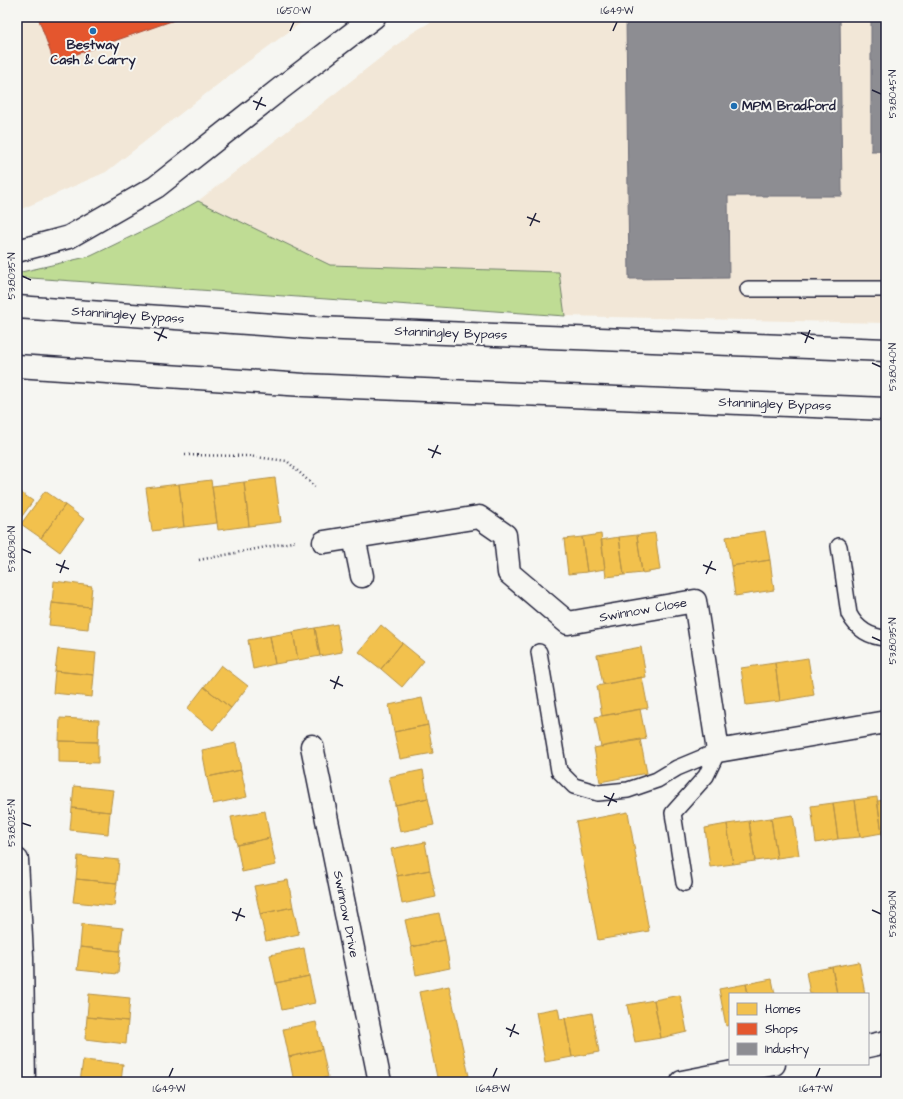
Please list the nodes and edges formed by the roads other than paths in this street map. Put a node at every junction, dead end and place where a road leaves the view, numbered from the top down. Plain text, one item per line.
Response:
1 (374, 17) edge
2 (17, 251) edge
3 (748, 289) dead end
4 (886, 289) edge
5 (17, 307) edge
6 (886, 350) edge
7 (17, 366) edge
8 (886, 408) edge
9 (354, 537) junction
10 (324, 542) road end
11 (839, 546) dead end
12 (362, 576) dead end
13 (886, 638) edge
14 (539, 652) dead end
15 (886, 722) edge
16 (312, 746) dead end
17 (718, 750) junction
18 (17, 860) edge
19 (684, 884) dead end
20 (886, 1042) edge
21 (869, 1046) edge
22 (769, 1065) edge
23 (22, 1081) edge
24 (380, 1082) edge
25 (682, 1082) edge

1 - 2 main road
3 - 4 lane
5 - 6 main road, Stanningley Bypass
7 - 8 main road, Stanningley Bypass
9 - 10 main road, Swinnow Close
9 - 12 main road
9 - 17 main road, Swinnow Close
11 - 13 lane
14 - 17 lane
15 - 17 main road
16 - 24 main road, Swinnow Drive
17 - 19 lane
18 - 23 main road
20 - 21 main road
22 - 25 main road

